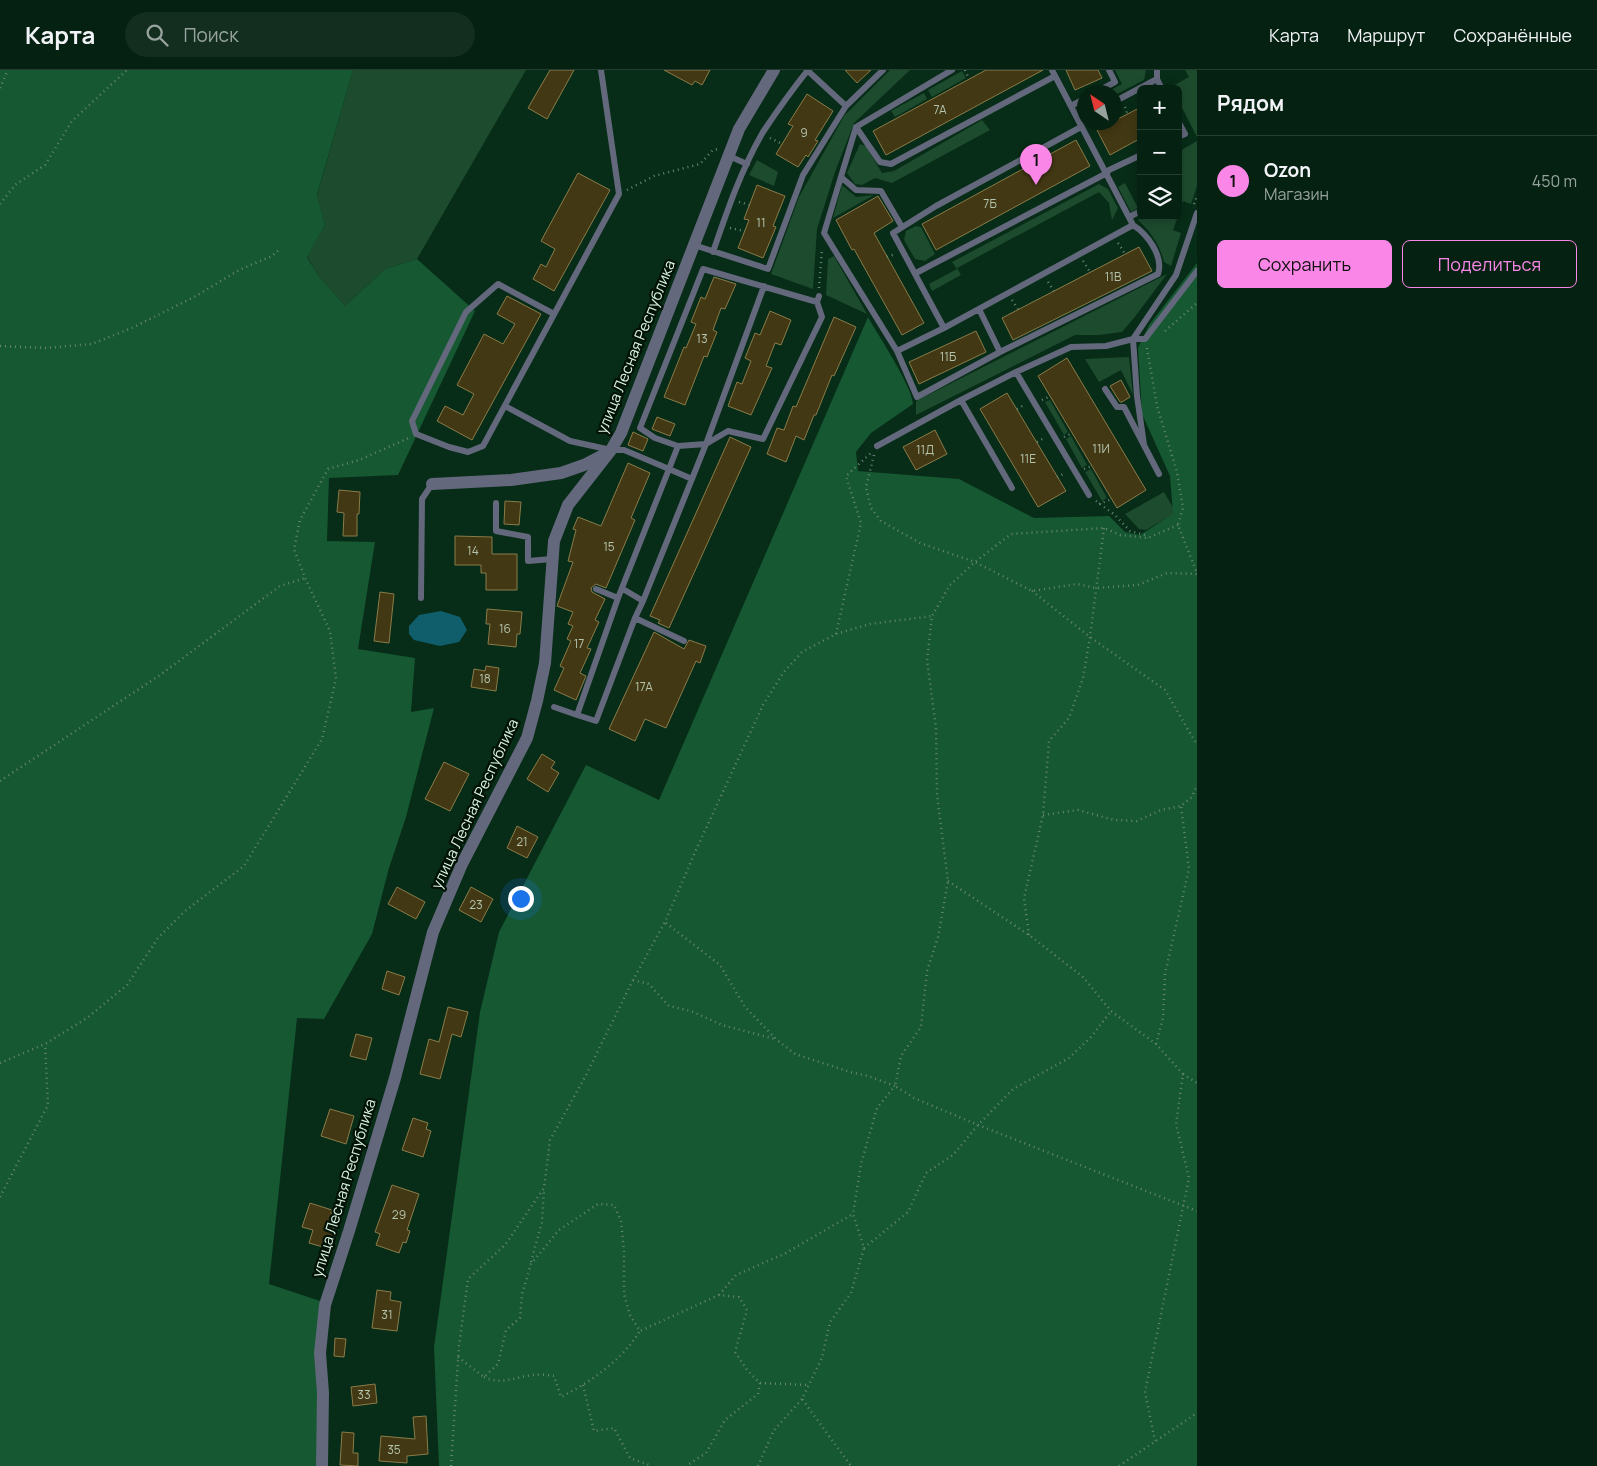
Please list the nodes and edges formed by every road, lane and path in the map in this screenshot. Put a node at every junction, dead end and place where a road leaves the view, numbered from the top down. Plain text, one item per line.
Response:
1 (8, 70) edge
2 (127, 70) edge
3 (601, 70) edge
4 (774, 70) edge
5 (807, 70) edge
6 (883, 70) edge
7 (952, 70) edge
8 (965, 70) edge
9 (1109, 70) edge
10 (1157, 70) edge
11 (1053, 73) edge
12 (969, 79) dead end
13 (1157, 79) junction
14 (1109, 85) edge
15 (1160, 85) edge
16 (0, 88) edge
17 (1122, 98) edge
18 (1077, 102) edge
19 (846, 106) junction
20 (1070, 106) junction
21 (1127, 111) dead end
22 (1132, 112) dead end
23 (1077, 120) edge
24 (856, 127) junction
25 (1077, 129) edge
26 (1083, 130) edge
27 (763, 134) junction
28 (782, 144) dead end
29 (730, 152) junction
30 (1137, 157) edge
31 (747, 164) junction
32 (1107, 173) junction
33 (841, 177) junction
34 (619, 194) junction
35 (0, 204) edge
36 (1137, 213) edge
37 (1197, 213) edge
38 (1129, 217) junction
39 (1133, 225) junction
40 (722, 226) junction
41 (902, 227) junction
42 (745, 231) dead end
43 (824, 233) junction
44 (694, 245) junction
45 (281, 248) dead end
46 (714, 252) junction
47 (1197, 271) edge
48 (916, 274) junction
49 (764, 286) junction
50 (818, 299) junction
51 (1197, 303) edge
52 (979, 309) junction
53 (554, 314) junction
54 (944, 328) junction
55 (1164, 331) dead end
56 (1133, 339) junction
57 (1146, 339) junction
58 (0, 346) edge
59 (897, 352) junction
60 (1000, 352) junction
61 (1016, 372) junction
62 (1105, 390) dead end
63 (1050, 396) dead end
64 (961, 400) junction
65 (1039, 401) dead end
66 (1029, 402) dead end
67 (505, 406) junction
68 (1017, 409) dead end
69 (416, 434) junction
70 (706, 444) junction
71 (1144, 445) junction
72 (678, 446) junction
73 (877, 446) junction
74 (611, 450) junction
75 (669, 469) junction
76 (1069, 470) dead end
77 (1159, 474) dead end
78 (1058, 477) dead end
79 (692, 479) junction
80 (432, 484) joint
81 (1012, 488) dead end
82 (1089, 495) dead end
83 (1112, 499) dead end
84 (496, 503) dead end
85 (1178, 525) junction
86 (1104, 528) junction
87 (1148, 538) junction
88 (552, 559) junction
89 (974, 562) junction
90 (1197, 574) edge
91 (305, 578) junction
92 (1096, 588) junction
93 (596, 589) dead end
94 (623, 589) junction
95 (1032, 591) junction
96 (420, 598) dead end
97 (618, 598) junction
98 (643, 601) junction
99 (932, 616) junction
100 (634, 618) junction
101 (836, 634) junction
102 (1090, 637) junction
103 (684, 641) dead end
104 (554, 707) dead end
105 (577, 715) junction
106 (1197, 745) edge
107 (0, 781) edge
108 (1197, 785) edge
109 (1180, 806) junction
110 (1043, 815) junction
111 (948, 882) junction
112 (665, 922) junction
113 (1029, 935) junction
114 (633, 980) junction
115 (1111, 1011) junction
116 (776, 1039) junction
117 (45, 1044) junction
118 (1156, 1044) junction
119 (0, 1062) edge
120 (1183, 1074) junction
121 (1197, 1084) edge
122 (895, 1086) junction
123 (978, 1125) junction
124 (544, 1188) junction
125 (0, 1197) edge
126 (1183, 1206) junction
127 (1197, 1211) edge
128 (853, 1214) junction
129 (864, 1248) junction
130 (531, 1264) junction
131 (719, 1295) junction
132 (640, 1331) junction
133 (458, 1357) junction
134 (484, 1377) junction
135 (760, 1383) junction
136 (583, 1385) junction
137 (809, 1385) junction
138 (802, 1399) junction
139 (1197, 1413) edge
140 (1155, 1441) junction
141 (1124, 1464) edge
142 (322, 1466) edge
143 (451, 1466) edge
144 (652, 1466) edge
145 (686, 1466) edge
146 (758, 1466) edge
147 (851, 1466) edge
148 (1119, 1466) edge

1 - 16 path
2 - 35 path
3 - 34 lane
4 - 29 street, улица Лесная Республика
5 - 19 lane
5 - 27 lane
6 - 19 lane
7 - 24 lane
8 - 12 path
9 - 14 lane
10 - 13 lane
11 - 20 lane
11 - 24 lane
13 - 15 lane
13 - 17 lane
18 - 20 lane
19 - 46 lane
20 - 23 lane
21 - 22 path
24 - 33 lane
25 - 41 lane
26 - 32 lane
27 - 28 path
27 - 31 lane
29 - 31 lane
29 - 34 path
29 - 44 street, улица Лесная Республика
30 - 32 lane
31 - 40 lane
32 - 38 lane
32 - 48 lane
33 - 41 lane
33 - 43 lane
34 - 53 lane
36 - 38 lane
37 - 56 lane
38 - 39 lane
39 - 52 lane
39 - 60 lane
40 - 42 path
40 - 46 lane
41 - 48 lane
43 - 50 path
43 - 59 lane
44 - 46 lane
44 - 74 street, улица Лесная Республика
45 - 58 path
47 - 57 lane
48 - 54 lane
49 - 50 lane
49 - 70 lane
49 - 72 lane
50 - 70 lane
51 - 55 path
52 - 54 lane
52 - 60 lane
53 - 67 lane
53 - 69 lane
54 - 59 lane
56 - 57 lane
56 - 61 lane
56 - 71 lane
57 - 85 path
59 - 60 lane
61 - 64 lane
61 - 82 lane
62 - 71 lane
63 - 65 path
64 - 73 lane
64 - 81 lane
66 - 68 path
67 - 69 lane
67 - 74 lane
69 - 91 path
70 - 72 lane
70 - 79 lane
71 - 77 lane
72 - 75 lane
73 - 89 path
73 - 101 path
74 - 75 lane
74 - 80 street
74 - 88 street, улица Лесная Республика
75 - 79 lane
75 - 94 lane
76 - 78 path
79 - 98 lane
80 - 96 lane
83 - 87 path
84 - 88 lane
85 - 87 path
85 - 90 path
86 - 87 path
86 - 89 path
86 - 92 path
88 - 142 street, улица Лесная Республика
89 - 95 path
89 - 99 path
90 - 92 path
91 - 107 path
91 - 117 path
92 - 95 path
92 - 102 path
93 - 97 lane
94 - 97 lane
94 - 98 lane
95 - 102 path
97 - 105 lane
98 - 100 lane
99 - 101 path
99 - 111 path
100 - 103 lane
100 - 105 lane
101 - 112 path
102 - 106 path
102 - 110 path
104 - 105 lane
108 - 109 path
109 - 110 path
109 - 118 path
110 - 113 path
111 - 113 path
111 - 122 path
112 - 114 path
112 - 116 path
113 - 115 path
114 - 116 path
114 - 124 path
115 - 118 path
115 - 123 path
116 - 122 path
117 - 119 path
117 - 125 path
118 - 120 path
120 - 121 path
120 - 126 path
122 - 123 path
122 - 128 path
123 - 126 path
123 - 129 path
124 - 130 path
124 - 133 path
126 - 127 path
126 - 140 path
128 - 129 path
128 - 131 path
129 - 137 path
130 - 132 path
130 - 134 path
131 - 132 path
131 - 135 path
132 - 136 path
133 - 134 path
133 - 143 path
134 - 136 path
135 - 137 path
135 - 145 path
136 - 144 path
137 - 138 path
138 - 146 path
138 - 147 path
139 - 140 path
140 - 141 path
141 - 148 path

